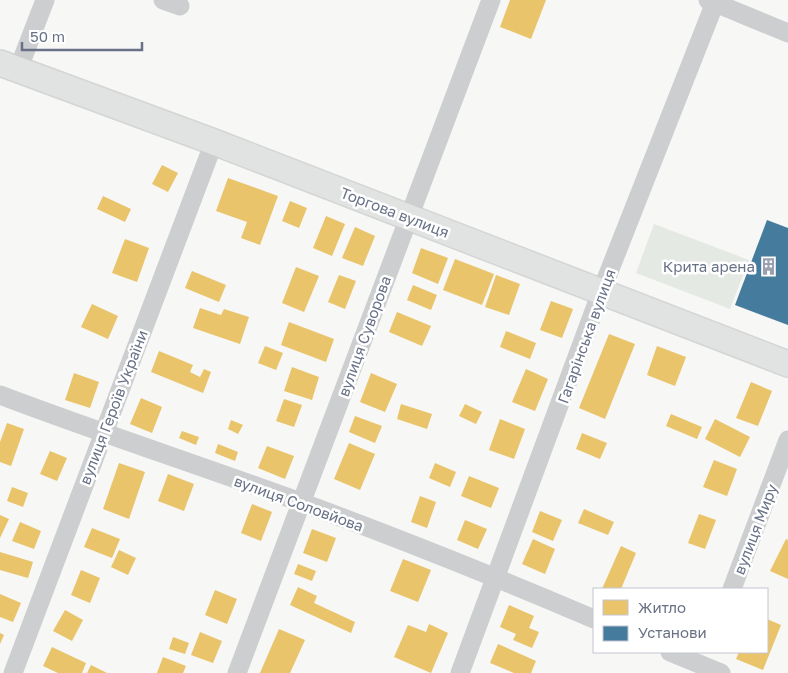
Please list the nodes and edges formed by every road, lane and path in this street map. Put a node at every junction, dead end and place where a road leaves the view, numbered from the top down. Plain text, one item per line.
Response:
1 (45, 0) edge
2 (491, 0) edge
3 (713, 1) edge
4 (788, 33) edge
5 (9, 67) edge
6 (214, 142) junction
7 (408, 216) junction
8 (602, 292) junction
9 (788, 364) edge
10 (0, 395) edge
11 (103, 434) junction
12 (788, 440) edge
13 (303, 503) junction
14 (496, 577) junction
15 (732, 588) edge
16 (593, 619) edge
17 (673, 653) edge
18 (704, 664) edge
19 (13, 673) edge
20 (237, 673) edge
21 (460, 673) edge
22 (721, 673) edge

1 - 5 street
2 - 7 street, вулиця Суворова
3 - 4 street
3 - 8 street, Гагарінська вулиця
5 - 6 main road, Торгова вулиця
6 - 7 main road, Торгова вулиця
6 - 11 street, вулиця Героїв України
7 - 8 main road, Торгова вулиця
7 - 13 street, вулиця Суворова
8 - 9 main road, Торгова вулиця
8 - 14 street, Гагарінська вулиця
10 - 11 street, вулиця Соловйова
11 - 13 street, вулиця Соловйова
11 - 19 street, вулиця Героїв України
12 - 15 street, вулиця Миру
13 - 14 street, вулиця Соловйова
13 - 20 street, вулиця Суворова
14 - 16 street, вулиця Соловйова
14 - 21 street, Гагарінська вулиця
17 - 18 street
18 - 22 street

